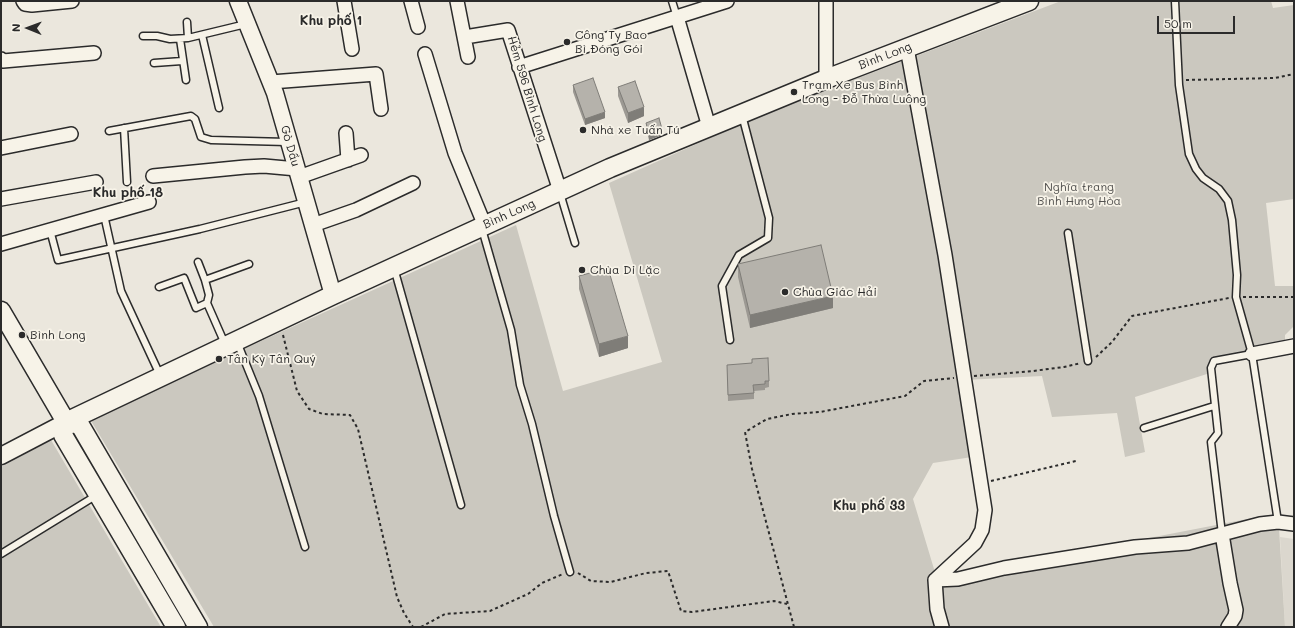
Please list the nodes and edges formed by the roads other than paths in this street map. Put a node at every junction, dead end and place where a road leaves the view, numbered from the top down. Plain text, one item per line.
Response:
1 (23, 1) edge
2 (72, 1) edge
3 (238, 1) edge
4 (344, 1) edge
5 (411, 1) edge
6 (457, 1) edge
7 (672, 1) edge
8 (727, 1) edge
9 (826, 1) edge
10 (1029, 1) edge
11 (1175, 1) edge
12 (677, 17) junction
13 (187, 22) dead end
14 (247, 24) junction
15 (418, 27) dead end
16 (202, 35) junction
17 (143, 36) dead end
18 (465, 37) junction
19 (180, 38) junction
20 (188, 38) junction
21 (907, 48) junction
22 (352, 49) dead end
23 (94, 53) dead end
24 (425, 54) dead end
25 (468, 57) dead end
26 (1, 59) edge
27 (182, 61) junction
28 (154, 63) dead end
29 (519, 67) junction
30 (826, 79) junction
31 (186, 80) dead end
32 (271, 82) junction
33 (220, 108) dead end
34 (381, 109) dead end
35 (742, 114) junction
36 (709, 127) junction
37 (124, 128) junction
38 (109, 131) dead end
39 (346, 133) dead end
40 (71, 134) dead end
41 (289, 142) junction
42 (1, 148) edge
43 (361, 155) dead end
44 (348, 160) junction
45 (298, 173) junction
46 (153, 176) dead end
47 (96, 182) dead end
48 (128, 182) dead end
49 (413, 183) dead end
50 (560, 191) junction
51 (1, 199) edge
52 (149, 202) dead end
53 (306, 202) junction
54 (104, 214) junction
55 (313, 225) junction
56 (483, 226) junction
57 (50, 229) junction
58 (1068, 233) dead end
59 (575, 243) dead end
60 (1, 244) edge
61 (111, 248) junction
62 (198, 262) dead end
63 (249, 264) dead end
64 (394, 267) junction
65 (205, 280) junction
66 (160, 287) dead end
67 (333, 295) junction
68 (207, 303) junction
69 (1, 311) edge
70 (730, 340) dead end
71 (231, 343) junction
72 (1294, 347) edge
73 (1252, 354) junction
74 (1088, 360) road end
75 (161, 376) junction
76 (1214, 406) junction
77 (66, 422) junction
78 (1144, 428) dead end
79 (1, 456) edge
80 (98, 494) junction
81 (461, 505) dead end
82 (1278, 522) junction
83 (1294, 524) edge
84 (1222, 534) junction
85 (306, 547) dead end
86 (1, 554) edge
87 (570, 572) road end
88 (935, 580) junction
89 (176, 627) edge
90 (198, 627) edge
91 (942, 627) edge
92 (1228, 627) edge

1 - 2 street
3 - 14 street, Gò Dầu
4 - 22 street
5 - 15 street
6 - 18 street
7 - 12 lane
8 - 12 street
9 - 30 street
10 - 21 main road, Bình Long
11 - 73 lane
12 - 29 street
12 - 36 street
13 - 20 lane
14 - 16 lane
14 - 32 street, Gò Dầu
16 - 20 lane
16 - 33 lane
17 - 19 lane
18 - 25 street
18 - 29 street, Hẻm 596 Bình Long
19 - 20 lane
19 - 27 lane
21 - 30 main road, Bình Long
21 - 88 street
23 - 26 street
24 - 56 street
27 - 28 lane
27 - 31 lane
29 - 50 street, Hẻm 596 Bình Long
30 - 35 main road, Bình Long
32 - 34 street
32 - 41 street, Gò Dầu
35 - 36 main road, Bình Long
35 - 70 lane
36 - 50 main road, Bình Long
37 - 38 lane
37 - 41 lane
37 - 48 lane
39 - 44 street
40 - 42 street
41 - 45 street, Gò Dầu
43 - 44 street
44 - 45 street
45 - 46 street
45 - 53 street, Gò Dầu
47 - 51 street
49 - 55 street
50 - 56 main road, Bình Long
50 - 59 lane
52 - 54 street
53 - 55 street, Gò Dầu
53 - 61 lane
54 - 57 street
54 - 61 lane
55 - 67 street, Gò Dầu
56 - 64 main road, Bình Long
56 - 87 lane
57 - 60 street
57 - 61 lane
58 - 74 lane
61 - 75 lane
62 - 65 lane
63 - 65 lane
64 - 67 main road, Bình Long
64 - 81 lane
65 - 68 lane
66 - 68 lane
67 - 71 main road, Bình Long
68 - 71 lane
69 - 77 main road
71 - 75 main road, Bình Long
71 - 85 lane
72 - 73 street
73 - 76 lane
73 - 82 lane
75 - 77 main road, Bình Long
76 - 78 lane
76 - 84 lane
77 - 79 street, Bình Long
77 - 80 main road
77 - 90 main road
80 - 86 lane
80 - 89 main road
82 - 83 street
82 - 84 street
84 - 88 street
84 - 92 street
88 - 91 street

